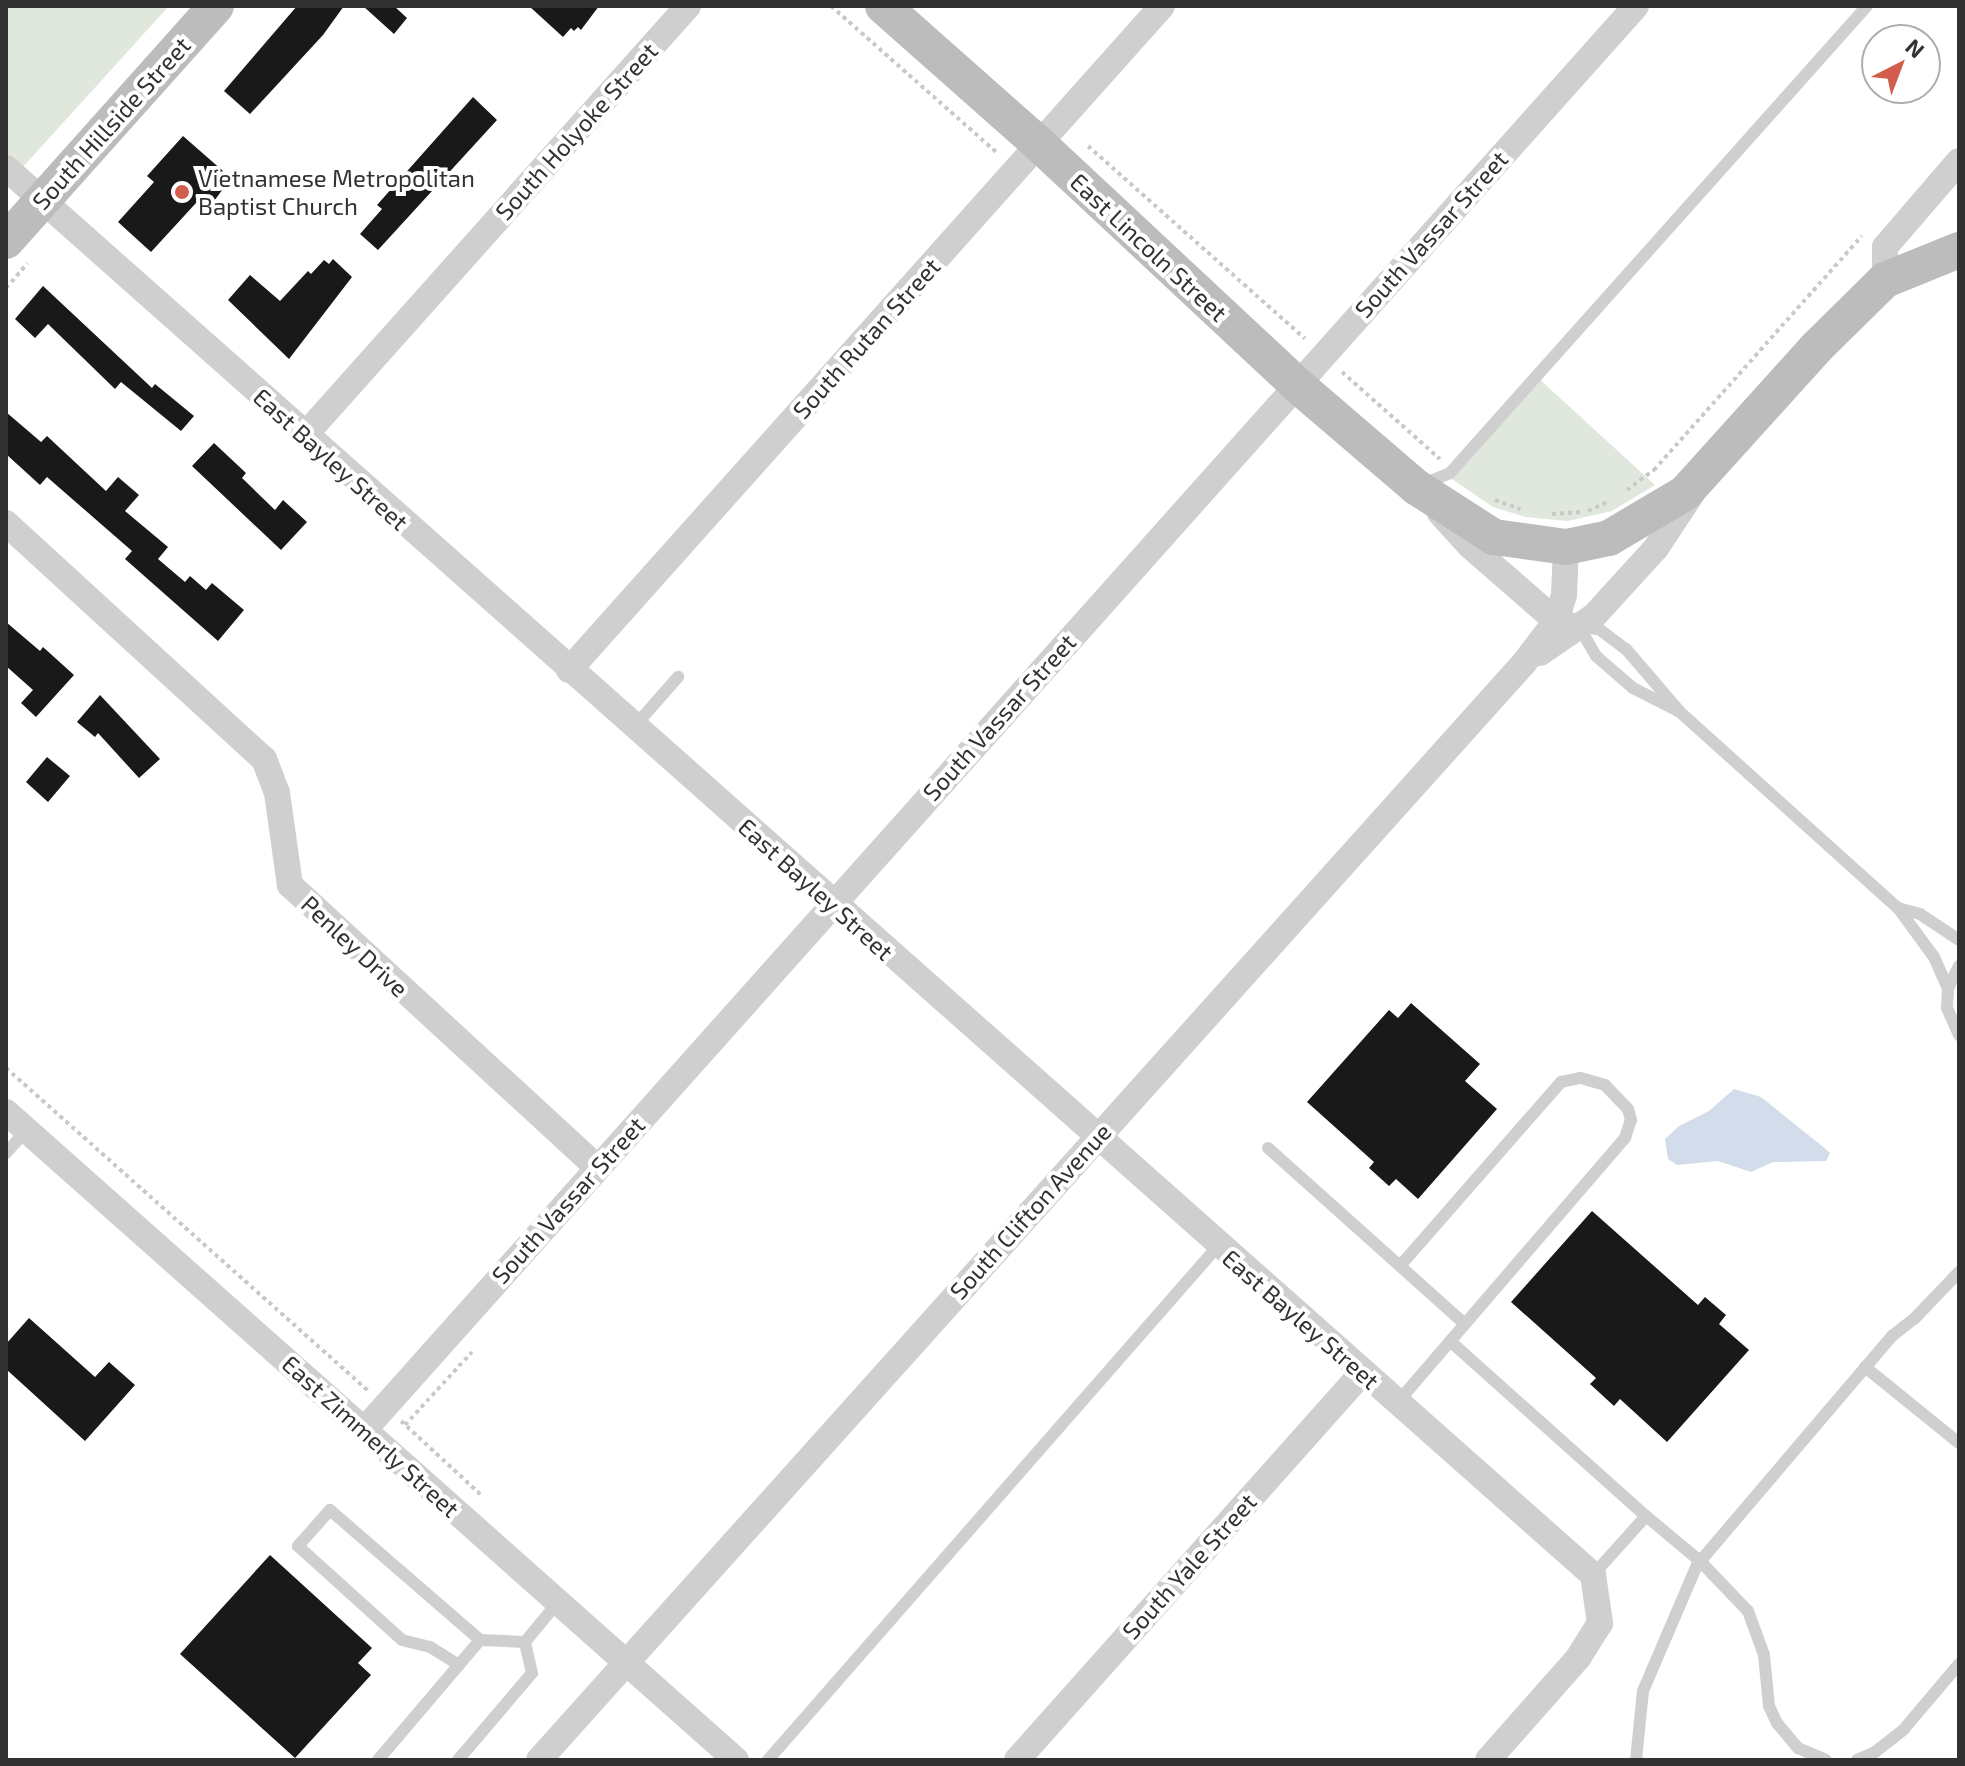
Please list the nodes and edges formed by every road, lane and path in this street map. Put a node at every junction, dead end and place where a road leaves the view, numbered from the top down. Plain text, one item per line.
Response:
1 (216, 6) edge
2 (688, 6) edge
3 (883, 6) edge
4 (1162, 6) edge
5 (1636, 6) edge
6 (1867, 6) edge
7 (1049, 132) junction
8 (1959, 161) edge
9 (6, 168) edge
10 (42, 201) junction
11 (1872, 226) dead end
12 (6, 241) edge
13 (1959, 250) edge
14 (1885, 280) junction
15 (1322, 354) junction
16 (1296, 384) junction
17 (305, 435) junction
18 (1714, 461) junction
19 (1453, 470) junction
20 (1416, 487) junction
21 (1492, 498) dead end
22 (1532, 511) dead end
23 (1546, 514) dead end
24 (6, 523) edge
25 (1566, 547) junction
26 (1568, 624) junction
27 (569, 670) junction
28 (678, 677) dead end
29 (1680, 712) junction
30 (634, 727) junction
31 (833, 904) junction
32 (1898, 908) junction
33 (1959, 940) edge
34 (1959, 966) edge
35 (1948, 989) junction
36 (1959, 1035) edge
37 (6, 1068) edge
38 (6, 1112) edge
39 (27, 1130) junction
40 (1096, 1137) junction
41 (1268, 1148) dead end
42 (6, 1153) edge
43 (597, 1167) junction
44 (1218, 1246) junction
45 (1400, 1266) junction
46 (1959, 1272) edge
47 (1955, 1287) edge
48 (1465, 1324) junction
49 (1450, 1341) junction
50 (472, 1352) dead end
51 (1865, 1367) junction
52 (1362, 1373) junction
53 (1397, 1403) junction
54 (385, 1407) junction
55 (405, 1425) junction
56 (365, 1429) junction
57 (1959, 1443) edge
58 (480, 1494) dead end
59 (1646, 1516) junction
60 (1700, 1561) junction
61 (1593, 1575) junction
62 (558, 1602) junction
63 (480, 1640) junction
64 (525, 1642) junction
65 (626, 1663) junction
66 (1959, 1664) edge
67 (459, 1665) junction
68 (378, 1760) edge
69 (458, 1760) edge
70 (539, 1760) edge
71 (736, 1760) edge
72 (768, 1760) edge
73 (1017, 1760) edge
74 (1488, 1760) edge
75 (1636, 1760) edge
76 (1826, 1760) edge
77 (1857, 1760) edge

1 - 10 street, South Hillside Street
2 - 17 street, South Holyoke Street
3 - 7 street, East Lincoln Street
4 - 7 street, South Rutan Street
5 - 15 street, South Vassar Street
6 - 19 lane
7 - 15 path
7 - 16 street, East Lincoln Street
7 - 27 street, South Rutan Street
8 - 14 street
9 - 10 street, East Bayley Street
10 - 12 street, South Hillside Street
10 - 17 street, East Bayley Street
11 - 23 path
13 - 14 street, South Clifton Avenue
14 - 18 street, South Clifton Avenue
15 - 16 street, South Vassar Street
15 - 19 path
16 - 20 street, East Lincoln Street
16 - 31 street, South Vassar Street
17 - 27 street, East Bayley Street
18 - 25 street, South Clifton Avenue
18 - 26 street, South Clifton Avenue
19 - 20 lane
20 - 25 street, East Lincoln Street
20 - 26 street, East Lincoln Street
21 - 22 path
24 - 43 street, Penley Drive
25 - 26 street, South Clifton Avenue
26 - 29 lane
26 - 29 lane
26 - 40 street, South Clifton Avenue
27 - 30 street, East Bayley Street
28 - 30 lane
29 - 32 lane
30 - 31 street, East Bayley Street
31 - 40 street, East Bayley Street
31 - 43 street, South Vassar Street
32 - 33 lane
32 - 35 lane
34 - 35 lane
35 - 36 lane
37 - 54 path
38 - 39 street, East Zimmerly Street
39 - 42 lane
39 - 56 street, East Zimmerly Street
40 - 44 street, East Bayley Street
40 - 65 street, South Clifton Avenue
41 - 45 lane
43 - 54 street, South Vassar Street
44 - 52 street, East Bayley Street
44 - 72 lane
45 - 48 lane
45 - 48 lane
46 - 47 lane
47 - 51 lane
48 - 49 lane
49 - 53 lane
49 - 59 lane
50 - 55 path
51 - 57 lane
51 - 60 lane
52 - 53 street, East Bayley Street
52 - 73 street, South Yale Street
53 - 61 street, East Bayley Street
54 - 55 path
54 - 56 street, South Vassar Street
55 - 58 path
56 - 62 street, East Zimmerly Street
59 - 60 lane
59 - 61 lane
60 - 75 lane
60 - 76 lane
61 - 74 street
62 - 64 lane
62 - 65 street, East Zimmerly Street
63 - 64 lane
63 - 67 lane
63 - 67 lane
64 - 69 lane
65 - 70 street, South Clifton Avenue
65 - 71 street, East Zimmerly Street
66 - 77 lane
67 - 68 lane

